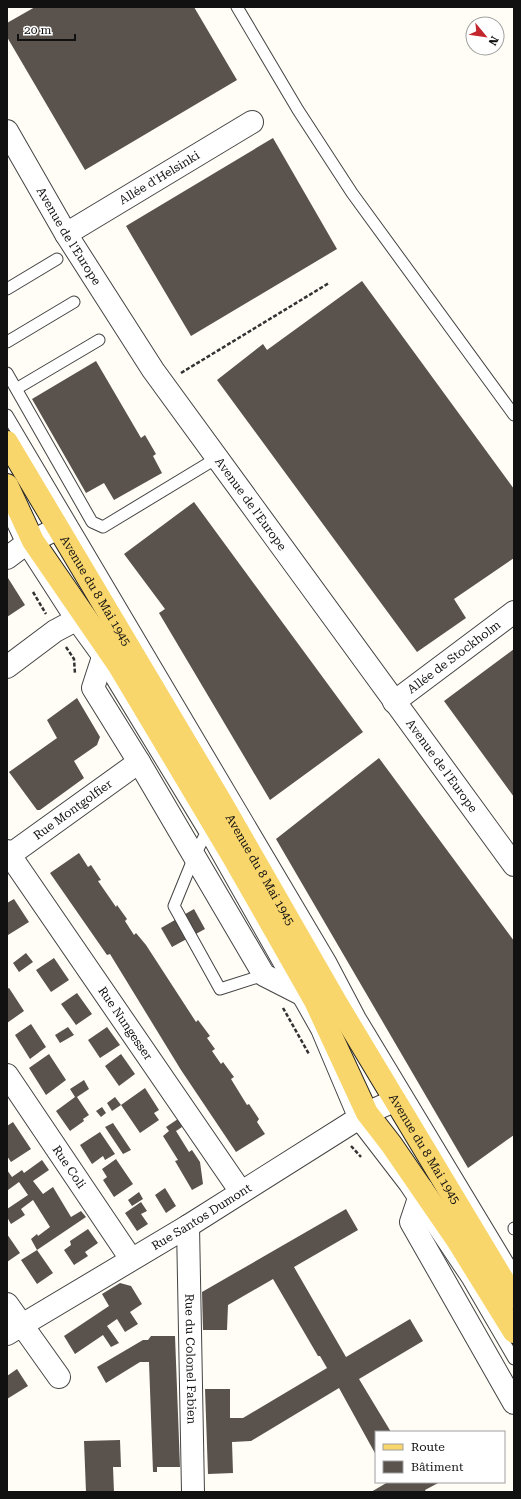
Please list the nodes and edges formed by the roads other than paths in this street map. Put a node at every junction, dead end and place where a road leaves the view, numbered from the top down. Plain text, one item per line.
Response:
1 (237, 7) edge
2 (252, 122) dead end
3 (7, 132) edge
4 (66, 234) junction
5 (57, 259) dead end
6 (7, 289) edge
7 (74, 302) dead end
8 (99, 340) dead end
9 (7, 342) edge
10 (7, 373) edge
11 (16, 389) junction
12 (7, 415) edge
13 (514, 415) edge
14 (7, 442) edge
15 (217, 458) junction
16 (7, 485) edge
17 (7, 512) edge
18 (58, 528) junction
19 (21, 548) edge
20 (514, 612) edge
21 (64, 627) junction
22 (104, 655) junction
23 (7, 667) edge
24 (394, 702) junction
25 (139, 762) junction
26 (208, 827) junction
27 (8, 855) edge
28 (194, 857) junction
29 (514, 864) edge
30 (264, 975) junction
31 (294, 990) junction
32 (315, 1001) junction
33 (7, 1075) edge
34 (396, 1100) junction
35 (361, 1117) junction
36 (241, 1192) junction
37 (417, 1205) junction
38 (188, 1226) junction
39 (131, 1259) junction
40 (514, 1272) edge
41 (514, 1298) edge
42 (7, 1304) edge
43 (14, 1330) edge
44 (514, 1332) edge
45 (514, 1359) edge
46 (59, 1377) dead end
47 (514, 1403) edge
48 (193, 1492) edge

1 - 13 lane
2 - 4 street, Allée d'Helsinki
3 - 4 street, Avenue de l'Europe
4 - 15 street, Avenue de l'Europe
5 - 6 lane
7 - 9 lane
8 - 11 lane
10 - 11 lane
11 - 15 lane
12 - 40 lane
14 - 18 main road, Avenue du 8 Mai 1945
15 - 24 street, Avenue de l'Europe
16 - 19 main road, Avenue du 8 Mai 1945
17 - 19 lane
18 - 19 street
18 - 34 main road, Avenue du 8 Mai 1945
19 - 21 lane
19 - 22 main road, Avenue du 8 Mai 1945
20 - 24 street, Allée de Stockholm
21 - 22 lane
21 - 23 street
22 - 25 street
22 - 26 main road, Avenue du 8 Mai 1945
24 - 29 street, Avenue de l'Europe
25 - 27 street, Rue Montgolfier
25 - 28 street
26 - 28 lane
26 - 31 lane
26 - 32 main road, Avenue du 8 Mai 1945
27 - 36 street, Rue Nungesser
28 - 30 street
28 - 30 lane
30 - 31 street
31 - 32 street
31 - 35 lane
32 - 35 main road, Avenue du 8 Mai 1945
33 - 39 street, Rue Coli
34 - 35 street, Rue Santos Dumont
34 - 41 main road, Avenue du 8 Mai 1945
35 - 36 street, Rue Santos Dumont
35 - 37 main road, Avenue du 8 Mai 1945
36 - 38 street, Rue Santos Dumont
37 - 44 main road, Avenue du 8 Mai 1945
37 - 45 lane
37 - 47 street, Avenue du 8 Mai 1945
38 - 39 street, Rue Santos Dumont
38 - 48 street, Rue du Colonel Fabien
39 - 43 street, Rue Santos Dumont
42 - 43 street
43 - 46 street

